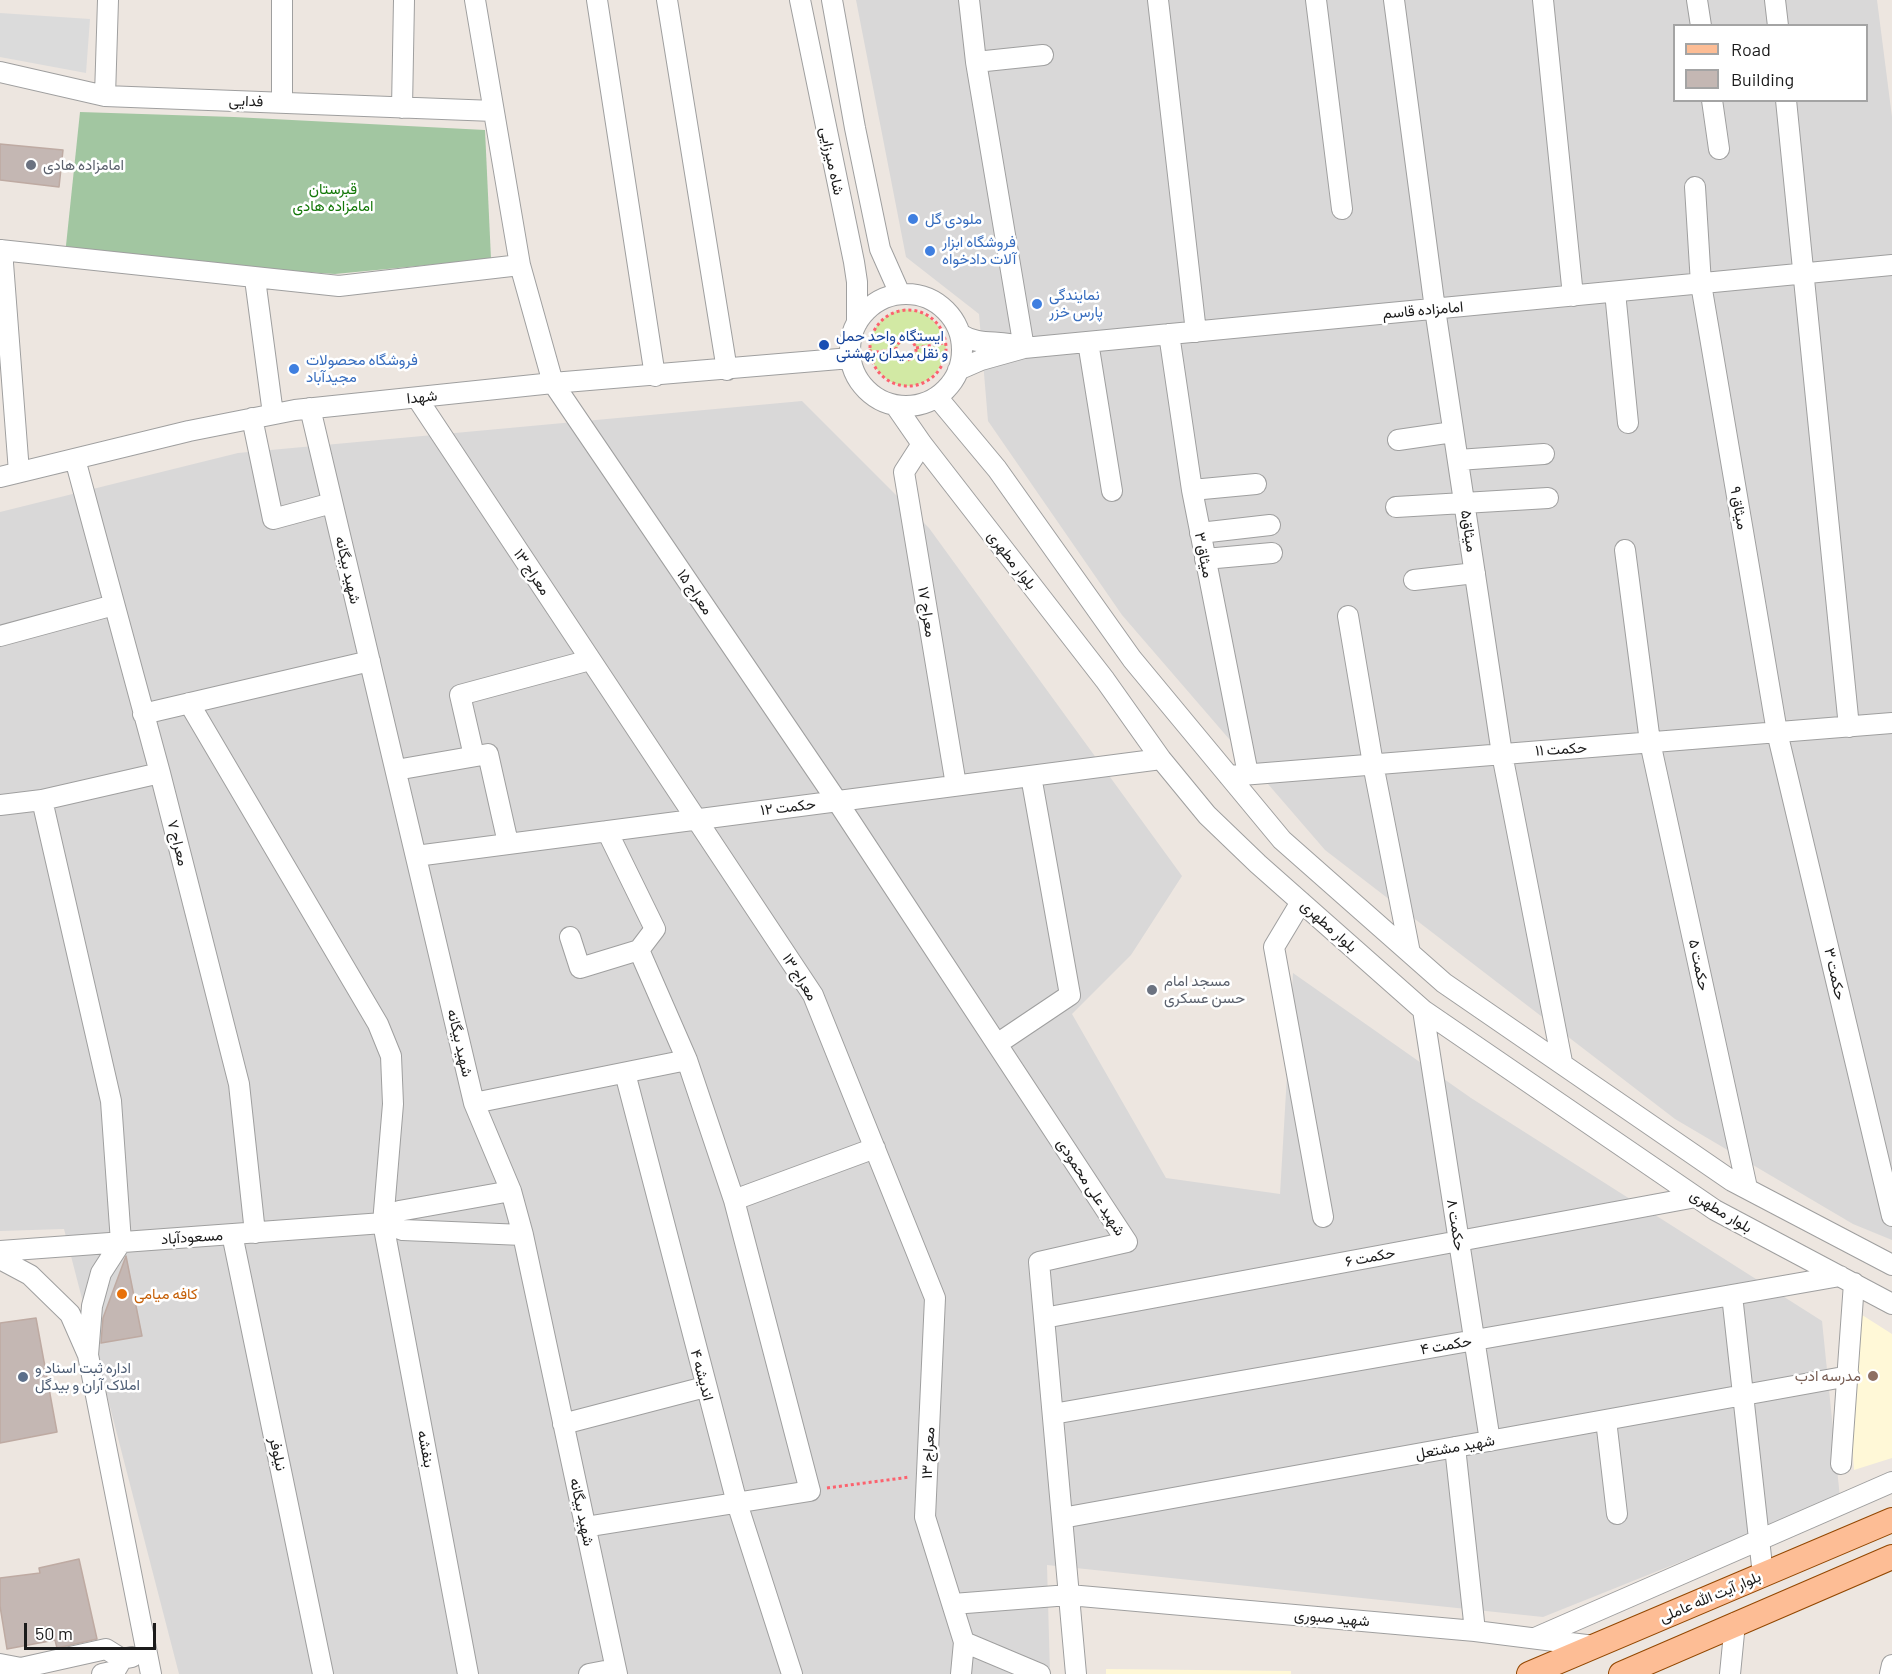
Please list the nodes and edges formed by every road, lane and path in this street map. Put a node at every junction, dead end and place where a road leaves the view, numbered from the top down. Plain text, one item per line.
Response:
1 (108, 0) edge
2 (282, 0) edge
3 (404, 0) edge
4 (475, 0) edge
5 (597, 0) edge
6 (667, 0) edge
7 (800, 0) edge
8 (832, 0) edge
9 (969, 0) edge
10 (1158, 0) edge
11 (1316, 0) edge
12 (1394, 0) edge
13 (1544, 0) edge
14 (1697, 0) edge
15 (1775, 0) edge
16 (1701, 24) edge
17 (1778, 24) edge
18 (1043, 55) dead end
19 (976, 62) junction
20 (0, 72) edge
21 (105, 96) junction
22 (1712, 102) edge
23 (1786, 102) edge
24 (282, 103) junction
25 (402, 108) junction
26 (494, 111) junction
27 (1719, 149) dead end
28 (1695, 187) dead end
29 (1342, 209) dead end
30 (1, 250) edge
31 (520, 266) junction
32 (1892, 266) edge
33 (1804, 274) junction
34 (255, 279) junction
35 (1701, 284) junction
36 (1615, 292) junction
37 (900, 294) junction
38 (1573, 296) junction
39 (1435, 309) junction
40 (856, 323) junction
41 (1196, 332) junction
42 (1169, 334) junction
43 (953, 338) junction
44 (1088, 342) junction
45 (916, 348) junction
46 (1024, 348) junction
47 (896, 349) junction
48 (860, 356) junction
49 (727, 370) junction
50 (958, 370) junction
51 (6, 371) edge
52 (655, 376) junction
53 (553, 383) junction
54 (937, 397) junction
55 (417, 398) junction
56 (895, 405) junction
57 (310, 408) junction
58 (273, 414) junction
59 (252, 418) junction
60 (1628, 423) dead end
61 (1454, 432) junction
62 (1398, 440) dead end
63 (922, 444) junction
64 (1544, 454) dead end
65 (75, 459) junction
66 (1458, 460) junction
67 (10, 475) edge
68 (1256, 484) dead end
69 (1192, 490) junction
70 (1112, 491) dead end
71 (1548, 498) dead end
72 (332, 502) junction
73 (1464, 502) junction
74 (1396, 507) dead end
75 (1270, 525) dead end
76 (1200, 533) junction
77 (1625, 550) dead end
78 (1272, 553) dead end
79 (1205, 559) junction
80 (1475, 573) junction
81 (1414, 580) dead end
82 (114, 605) junction
83 (1348, 616) dead end
84 (0, 636) edge
85 (590, 660) junction
86 (370, 661) junction
87 (189, 703) junction
88 (143, 714) junction
89 (1892, 723) edge
90 (1849, 727) junction
91 (1777, 732) junction
92 (1650, 742) junction
93 (1502, 754) junction
94 (474, 756) junction
95 (1161, 759) junction
96 (1373, 764) junction
97 (396, 770) junction
98 (160, 773) junction
99 (1238, 775) junction
100 (1031, 776) junction
101 (956, 785) junction
102 (42, 800) junction
103 (837, 801) junction
104 (0, 805) edge
105 (696, 819) junction
106 (607, 831) junction
107 (508, 843) junction
108 (416, 856) junction
109 (1301, 902) junction
110 (1383, 929) junction
111 (570, 937) dead end
112 (639, 950) junction
113 (1410, 953) junction
114 (1361, 955) junction
115 (1423, 1010) junction
116 (997, 1044) junction
117 (687, 1060) junction
118 (1562, 1062) junction
119 (625, 1073) junction
120 (474, 1103) junction
121 (875, 1148) junction
122 (1747, 1188) junction
123 (511, 1191) junction
124 (1696, 1197) junction
125 (734, 1200) junction
126 (1892, 1216) edge
127 (1323, 1217) dead end
128 (383, 1223) junction
129 (255, 1233) junction
130 (232, 1234) junction
131 (523, 1235) junction
132 (1459, 1241) junction
133 (121, 1242) junction
134 (0, 1251) edge
135 (0, 1259) edge
136 (1892, 1265) edge
137 (1847, 1280) junction
138 (1732, 1295) junction
139 (1892, 1304) edge
140 (1044, 1318) junction
141 (1474, 1340) junction
142 (88, 1354) junction
143 (1849, 1376) junction
144 (705, 1387) junction
145 (1743, 1395) junction
146 (1053, 1414) junction
147 (1606, 1420) junction
148 (563, 1424) junction
149 (1490, 1441) junction
150 (1455, 1447) junction
151 (1841, 1464) dead end
152 (927, 1475) junction
153 (1892, 1482) edge
154 (810, 1491) junction
155 (737, 1503) junction
156 (1617, 1514) dead end
157 (1062, 1518) junction
158 (1892, 1520) edge
159 (585, 1527) junction
160 (1759, 1538) junction
161 (1892, 1557) edge
162 (1764, 1575) junction
163 (1069, 1595) junction
164 (953, 1604) junction
165 (1735, 1623) junction
166 (1475, 1630) junction
167 (1535, 1638) junction
168 (964, 1642) junction
169 (1594, 1646) junction
170 (147, 1653) junction
171 (122, 1659) junction
172 (0, 1665) edge
173 (1892, 1665) edge
174 (616, 1671) edge
175 (6, 1674) edge
176 (102, 1674) edge
177 (151, 1674) edge
178 (323, 1674) edge
179 (468, 1674) edge
180 (589, 1674) edge
181 (792, 1674) edge
182 (961, 1674) edge
183 (1040, 1674) edge
184 (1076, 1674) edge
185 (1529, 1674) edge
186 (1621, 1674) edge
187 (1730, 1674) edge
188 (1890, 1674) edge

1 - 21 street
2 - 24 street
3 - 25 street
4 - 26 street, معراج ۱۵
5 - 52 street
6 - 49 street
7 - 40 street, شاه میرزایی
8 - 37 street, شاه میرزایی
9 - 19 street
10 - 41 street
11 - 29 street
12 - 39 street, میثاق۵
13 - 38 street
14 - 16 street
15 - 17 street
18 - 19 street
19 - 46 street
20 - 21 street, فدایی
21 - 24 street, فدایی
22 - 27 street
23 - 33 street
24 - 25 street, فدایی
25 - 26 street, فدایی
26 - 31 street, معراج ۱۵
28 - 35 street, میثاق ۹
30 - 34 street
30 - 51 street
31 - 34 street
31 - 53 street, معراج ۱۵
32 - 33 street, امامزاده قاسم
33 - 35 street, امامزاده قاسم
33 - 90 street
34 - 58 street
35 - 36 street, امامزاده قاسم
35 - 91 street, میثاق ۹
36 - 38 street, امامزاده قاسم
36 - 60 street
37 - 40 street
37 - 43 street
38 - 39 street, امامزاده قاسم
39 - 41 street, امامزاده قاسم
39 - 61 street, میثاق۵
40 - 48 street, شاه میرزایی
41 - 42 street, امامزاده قاسم
42 - 44 street, امامزاده قاسم
42 - 69 street, میثاق ۳
43 - 45 path
43 - 46 street
43 - 48 path
43 - 48 path
43 - 50 street
44 - 46 street, امامزاده قاسم
44 - 70 street
45 - 47 path
45 - 47 path
46 - 50 street, امامزاده قاسم
47 - 48 path
48 - 49 street, شهدا
48 - 56 street
49 - 52 street, شهدا
50 - 54 street
51 - 67 street
52 - 53 street, شهدا
53 - 55 street, شهدا
53 - 103 street, معراج ۱۵
54 - 56 street
54 - 99 street
55 - 57 street, شهدا
55 - 85 street, معراج ۱۳
56 - 63 street, بلوار مطهری
57 - 58 street, شهدا
57 - 72 street, شهید بیگانه
58 - 59 street, شهدا
59 - 65 street, شهدا
59 - 72 street
61 - 62 street
61 - 66 street, میثاق۵
63 - 95 street, بلوار مطهری
63 - 101 street, معراج ۱۷
64 - 66 street
65 - 67 street, شهدا
65 - 82 street, معراج ۷
66 - 73 street, میثاق۵
68 - 69 street
69 - 76 street, میثاق ۳
71 - 73 street
72 - 86 street, شهید بیگانه
73 - 74 street
73 - 80 street, میثاق۵
75 - 76 street
76 - 79 street, میثاق ۳
77 - 92 street, حکمت ۵
78 - 79 street
79 - 99 street, میثاق ۳
80 - 81 street
80 - 93 street, میثاق۵
82 - 84 street
82 - 88 street, معراج ۷
83 - 96 street
85 - 94 street
85 - 105 street, معراج ۱۳
86 - 87 street
86 - 97 street, شهید بیگانه
87 - 88 street
87 - 128 street, بنفشه
88 - 98 street, معراج ۷
89 - 90 street, حکمت ۱۱
90 - 91 street, حکمت ۱۱
91 - 92 street, حکمت ۱۱
91 - 126 street, حکمت ۳
92 - 93 street, حکمت ۱۱
92 - 122 street, حکمت ۵
93 - 96 street, حکمت ۱۱
93 - 118 street, میثاق۵
94 - 97 street
94 - 107 street
95 - 100 street, حکمت ۱۲
95 - 109 street, بلوار مطهری
96 - 99 street, حکمت ۱۱
96 - 113 street
97 - 108 street, شهید بیگانه
98 - 102 street
98 - 129 street, معراج ۷
99 - 110 street
100 - 101 street, حکمت ۱۲
100 - 116 street
101 - 103 street, حکمت ۱۲
102 - 104 street
102 - 133 street
103 - 105 street, حکمت ۱۲
103 - 116 street, شهید علی محمودی
105 - 106 street, حکمت ۱۲
105 - 121 street, معراج ۱۳
106 - 107 street, حکمت ۱۲
106 - 112 street
107 - 108 street, حکمت ۱۲
108 - 120 street, شهید بیگانه
109 - 114 street, بلوار مطهری
109 - 127 street
110 - 113 street
110 - 114 street
111 - 112 street
112 - 117 street
113 - 118 street
114 - 115 street, بلوار مطهری
115 - 124 street, بلوار مطهری
115 - 132 street, حکمت ۸
116 - 140 street, شهید علی محمودی
117 - 119 street
117 - 125 street
118 - 122 street
119 - 120 street
119 - 144 street, اندیشه ۴
120 - 123 street, شهید بیگانه
121 - 125 street
121 - 152 street, معراج ۱۳
122 - 136 street
123 - 128 street, مسعودآباد
123 - 131 street, شهید بیگانه
124 - 132 street, حکمت ۶
124 - 137 street, بلوار مطهری
125 - 154 street
128 - 129 street, مسعودآباد
128 - 131 street, مسعودآباد
128 - 179 street, بنفشه
129 - 130 street, مسعودآباد
130 - 133 street, مسعودآباد
130 - 178 street, نیلوفر
131 - 148 street, شهید بیگانه
132 - 140 street, حکمت ۶
132 - 141 street, حکمت ۸
133 - 134 street, مسعودآباد
133 - 142 street
135 - 142 street
137 - 138 street, حکمت ۴
137 - 139 street, بلوار مطهری
137 - 143 street
138 - 141 street, حکمت ۴
138 - 145 street
140 - 146 street, شهید علی محمودی
141 - 146 street, حکمت ۴
141 - 149 street, حکمت ۸
142 - 170 street
143 - 145 street, شهید مشتعل
143 - 151 street
144 - 148 street
144 - 155 street, اندیشه ۴
145 - 147 street, شهید مشتعل
145 - 160 street
146 - 157 street, شهید علی محمودی
147 - 149 street, شهید مشتعل
147 - 156 street
148 - 159 street, شهید بیگانه
149 - 150 street, شهید مشتعل
150 - 157 street, شهید مشتعل
150 - 166 street
152 - 154 path
152 - 164 street, معراج ۱۳
153 - 160 street
154 - 155 street
155 - 159 street
155 - 181 street, اندیشه ۴
157 - 163 street, شهید علی محمودی
158 - 162 main road, بلوار آیت‌ الله عاملی
159 - 174 street, شهید بیگانه
160 - 162 street
160 - 167 street
161 - 165 main road
162 - 169 main road, بلوار آیت‌ الله عاملی
163 - 164 street, شهید صبوری
163 - 166 street, شهید صبوری
163 - 184 street, شهید علی محمودی
164 - 168 street, معراج ۱۳
165 - 186 main road
165 - 187 street
166 - 167 street, شهید صبوری
167 - 169 street, شهید صبوری
168 - 182 street, معراج ۱۳
168 - 183 street
169 - 185 main road, بلوار آیت‌ الله عاملی
170 - 171 street
170 - 177 street
171 - 172 street
171 - 176 street
172 - 175 street
173 - 188 street
174 - 180 street

